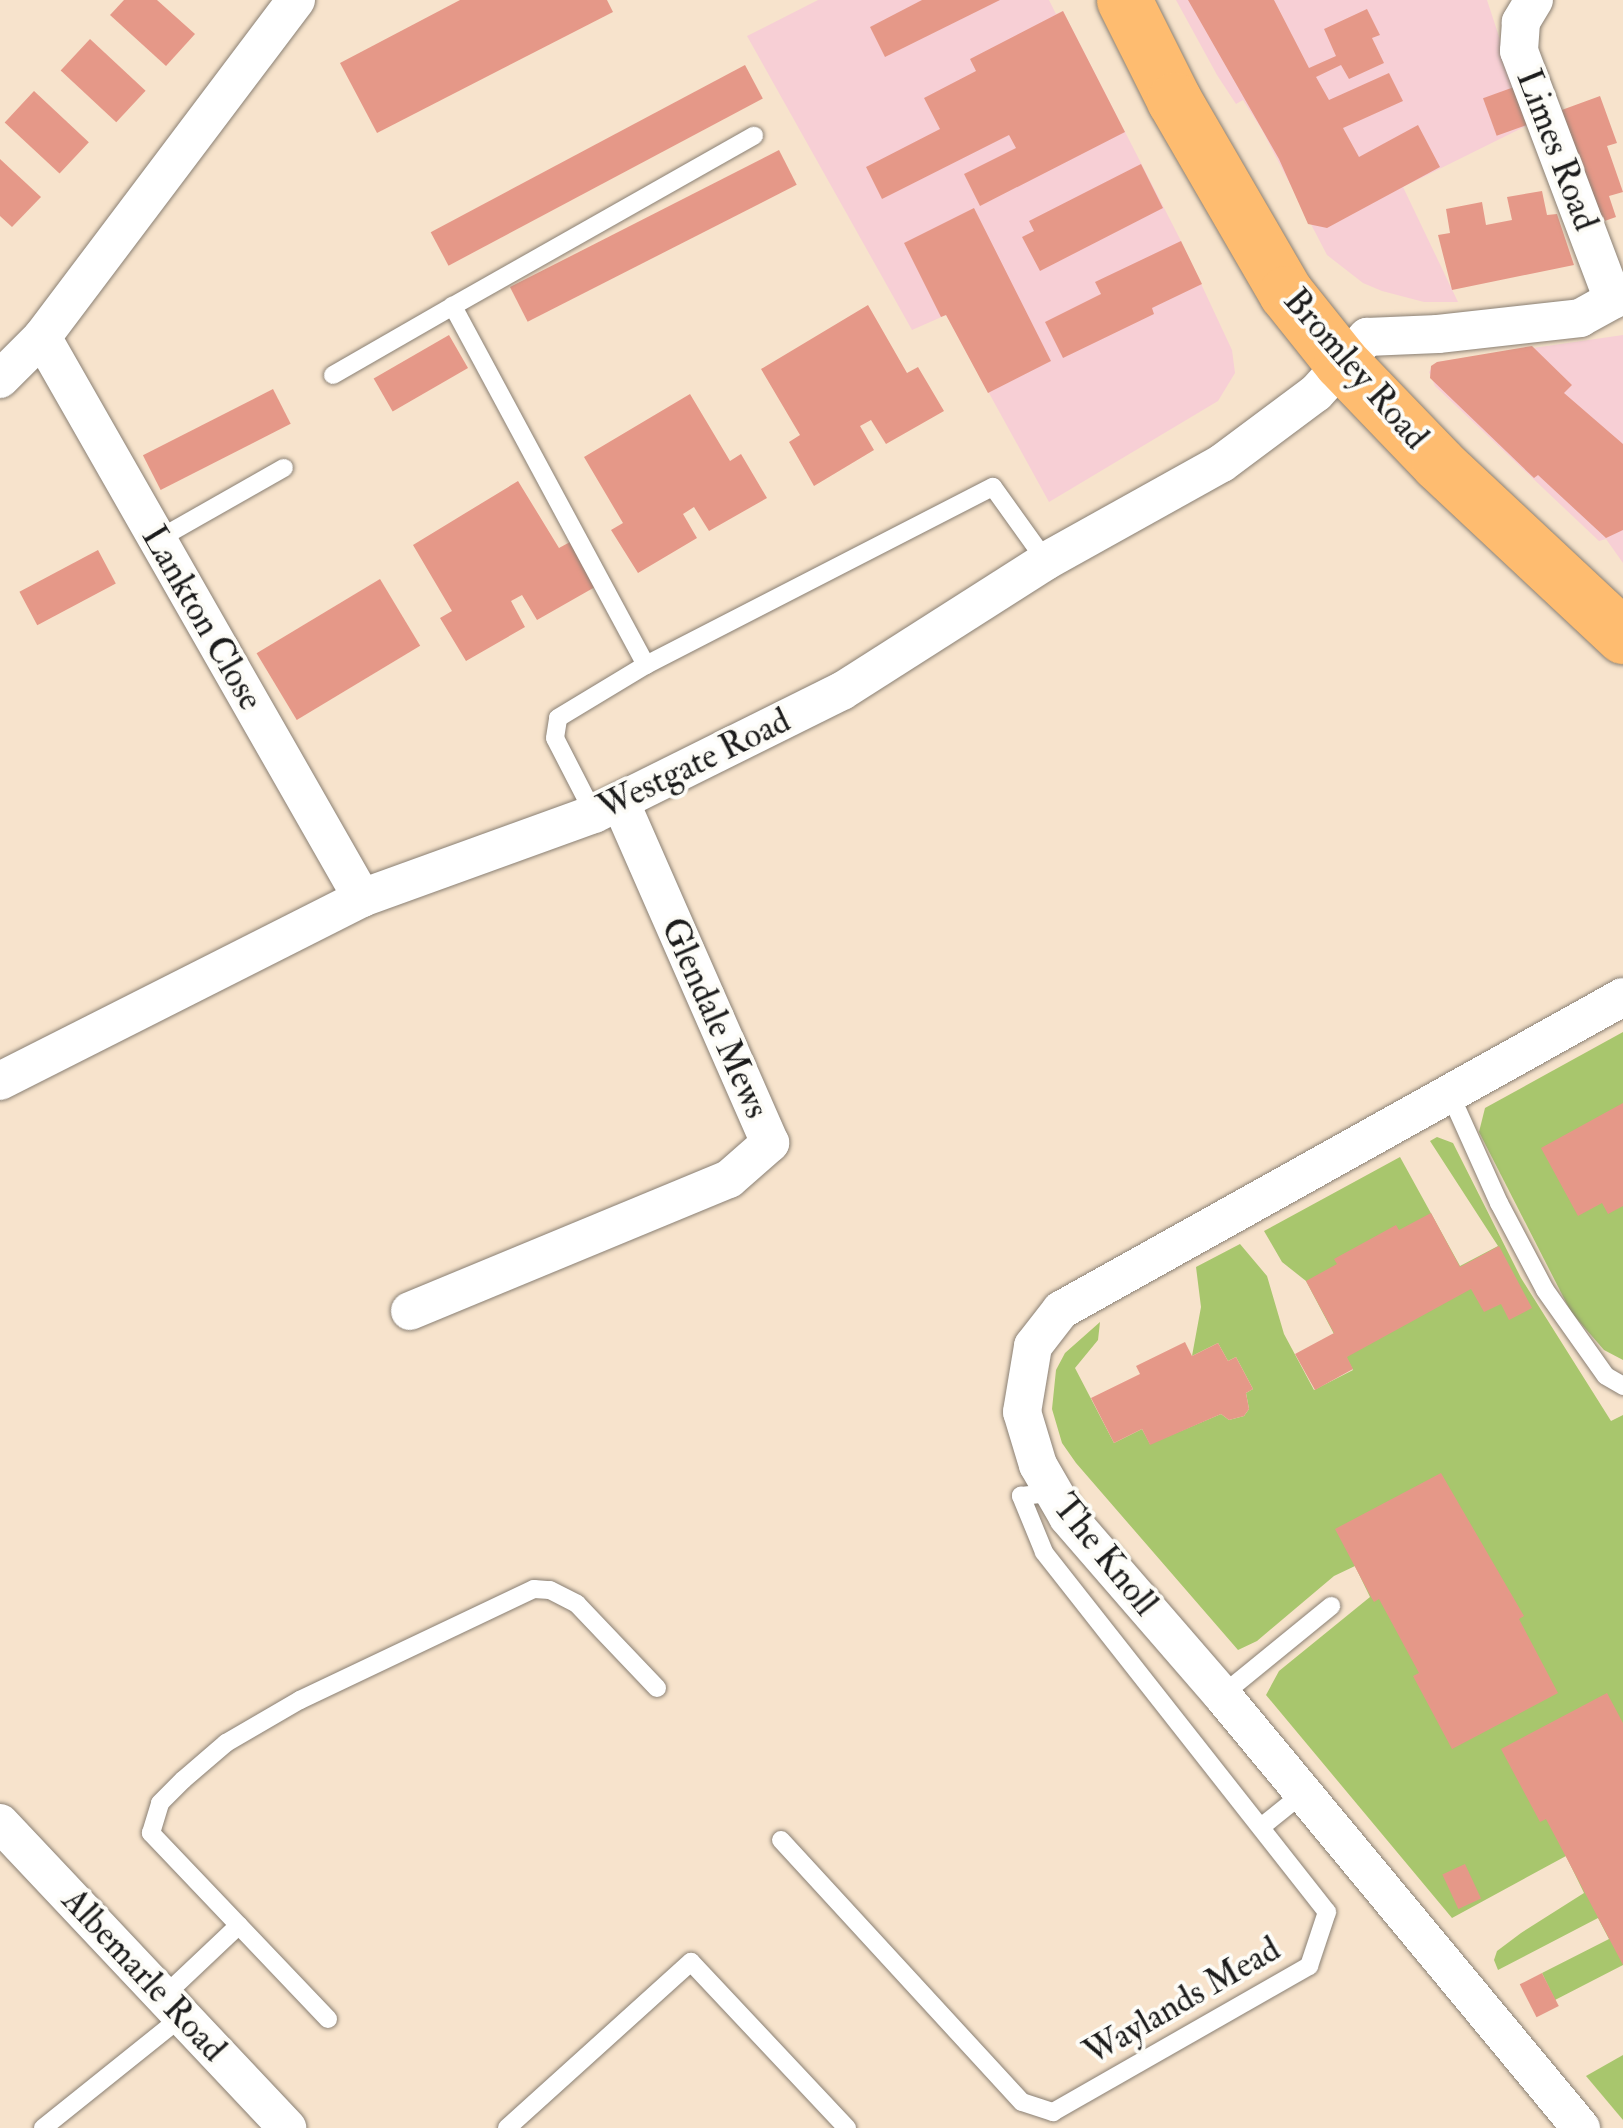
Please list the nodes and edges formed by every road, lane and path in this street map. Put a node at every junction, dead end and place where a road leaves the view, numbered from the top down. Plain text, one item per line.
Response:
1 (296, 0) edge
2 (1124, 0) edge
3 (1534, 0) edge
4 (754, 136) dead end
5 (1618, 301) edge
6 (454, 306) junction
7 (42, 338) junction
8 (1341, 362) junction
9 (334, 375) dead end
10 (0, 379) edge
11 (284, 468) dead end
12 (157, 540) junction
13 (1046, 562) junction
14 (1623, 636) edge
15 (646, 665) junction
16 (607, 808) junction
17 (362, 898) junction
18 (1623, 997) edge
19 (0, 1081) edge
20 (1450, 1094) junction
21 (410, 1311) dead end
22 (1623, 1386) edge
23 (1052, 1493) junction
24 (1331, 1606) dead end
25 (656, 1688) dead end
26 (1222, 1695) junction
27 (1302, 1794) junction
28 (0, 1823) edge
29 (1261, 1828) junction
30 (781, 1840) dead end
31 (238, 1926) junction
32 (174, 2006) junction
33 (328, 2019) dead end
34 (43, 2128) edge
35 (287, 2128) edge
36 (506, 2128) edge
37 (847, 2128) edge
38 (1581, 2128) edge

1 - 7 street
2 - 8 main road, Bromley Road
3 - 5 street, Limes Road
4 - 6 lane
5 - 8 street, Westgate Road
6 - 9 lane
6 - 15 lane
7 - 10 street
7 - 12 street, Lankton Close
8 - 13 street, Westgate Road
8 - 14 main road, Bromley Road
11 - 12 lane
12 - 17 street, Lankton Close
13 - 15 lane
13 - 16 street, Westgate Road
15 - 16 lane
16 - 17 street, Westgate Road
16 - 21 street, Glendale Mews
17 - 19 street, Westgate Road
18 - 20 street, The Knoll
20 - 22 lane
20 - 23 street, The Knoll
23 - 26 street, The Knoll
23 - 29 lane, Waylands Mead
24 - 26 lane
25 - 31 lane
26 - 27 street, The Knoll
27 - 29 lane
27 - 38 street, The Knoll
28 - 32 street, Albemarle Road
29 - 30 lane, Waylands Mead
31 - 32 lane
31 - 33 lane
32 - 34 lane
32 - 35 street, Albemarle Road
36 - 37 lane

